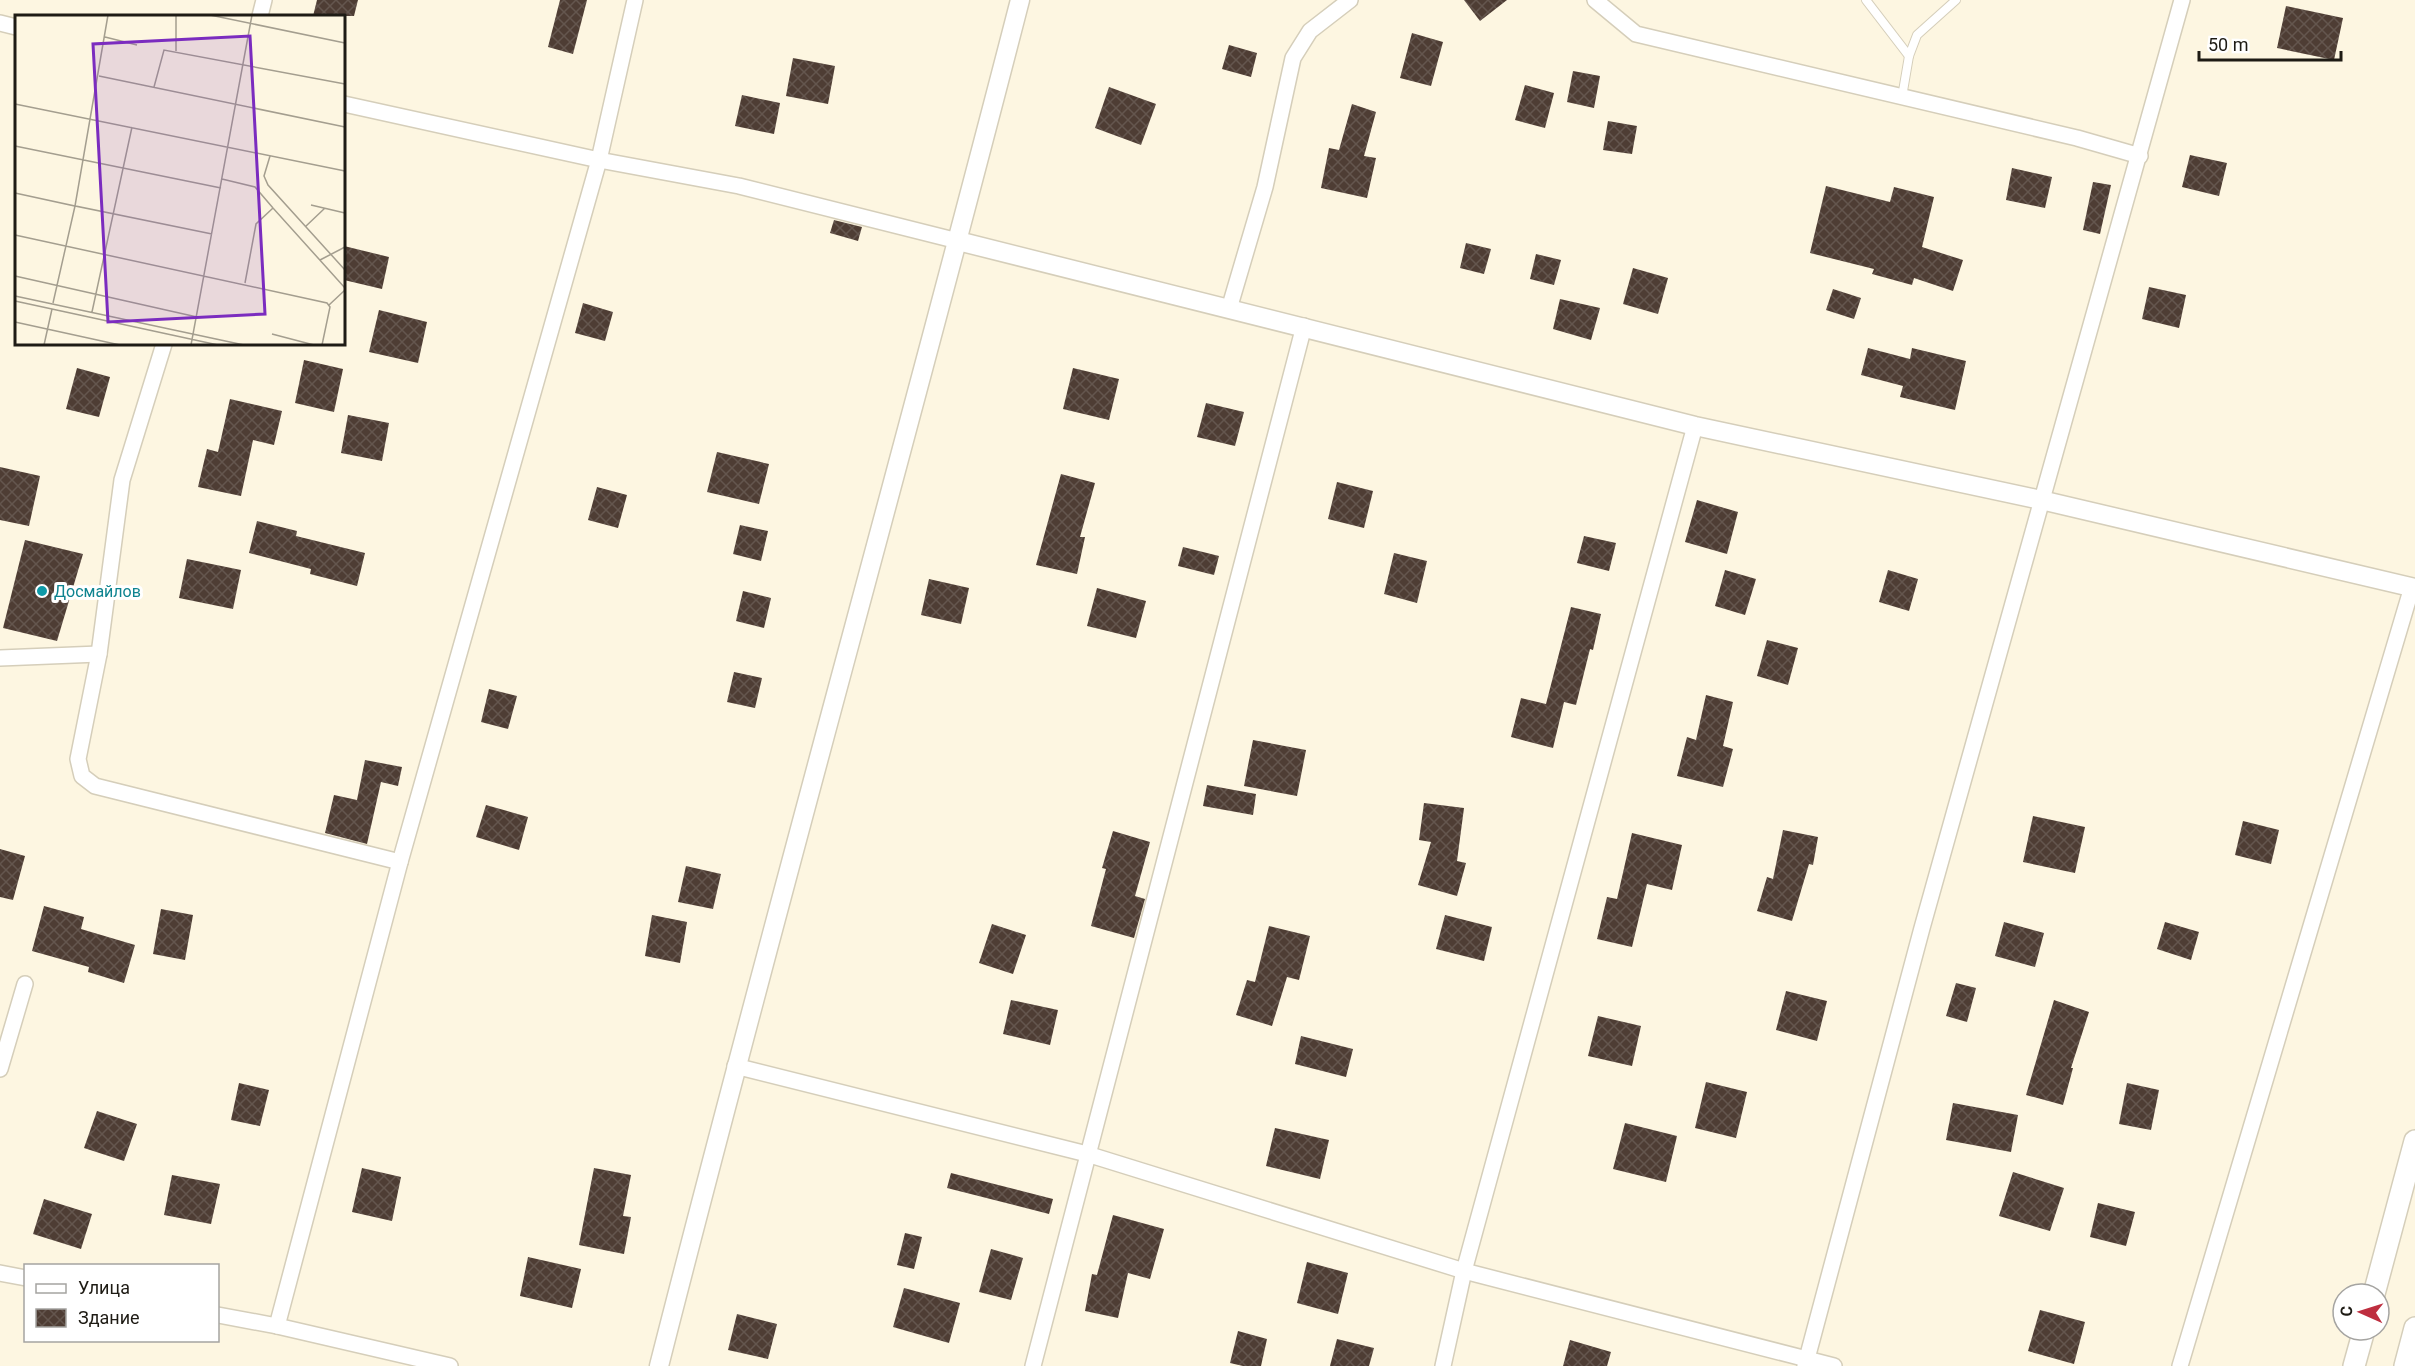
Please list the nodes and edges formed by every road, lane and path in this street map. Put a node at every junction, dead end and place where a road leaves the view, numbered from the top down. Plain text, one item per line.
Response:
1 (264, 0) edge
2 (635, 0) edge
3 (1020, 0) edge
4 (1350, 0) edge
5 (1594, 0) edge
6 (1866, 0) edge
7 (1956, 0) edge
8 (2182, 0) edge
9 (260, 15) edge
10 (0, 23) edge
11 (15, 27) edge
12 (1909, 56) junction
13 (1902, 97) junction
14 (345, 104) edge
15 (2140, 156) junction
16 (599, 160) junction
17 (958, 241) junction
18 (1229, 309) junction
19 (1304, 326) junction
20 (164, 345) edge
21 (1695, 426) junction
22 (2041, 500) junction
23 (2414, 588) edge
24 (99, 654) junction
25 (0, 658) edge
26 (400, 862) junction
27 (25, 984) dead end
28 (735, 1066) junction
29 (0, 1069) edge
30 (2415, 1141) edge
31 (1087, 1154) junction
32 (1464, 1271) junction
33 (0, 1273) edge
34 (24, 1278) edge
35 (2377, 1282) edge
36 (219, 1315) edge
37 (277, 1326) junction
38 (2415, 1328) edge
39 (2361, 1342) edge
40 (1806, 1362) edge
41 (450, 1366) edge
42 (659, 1366) edge
43 (1033, 1366) edge
44 (1443, 1366) edge
45 (1834, 1366) edge
46 (2180, 1366) edge
47 (2354, 1366) edge
48 (2405, 1366) edge

1 - 9 street
2 - 16 street
3 - 17 street
4 - 18 street
5 - 13 street
6 - 12 lane
7 - 12 lane
8 - 15 street
10 - 11 street
12 - 13 lane
13 - 15 street
14 - 16 street
15 - 22 street
16 - 17 street
16 - 26 street
17 - 18 street
17 - 28 street
18 - 19 street
19 - 21 street
19 - 31 street
20 - 24 street
21 - 22 street
21 - 32 street
22 - 23 street
22 - 40 street
23 - 46 street
24 - 25 street
24 - 26 street
26 - 37 street
27 - 29 street
28 - 31 street
28 - 42 street
30 - 35 main road
31 - 32 street
31 - 43 street
32 - 40 street
32 - 44 street
33 - 34 street
36 - 37 street
37 - 41 street
38 - 48 main road
39 - 47 main road
40 - 45 street

